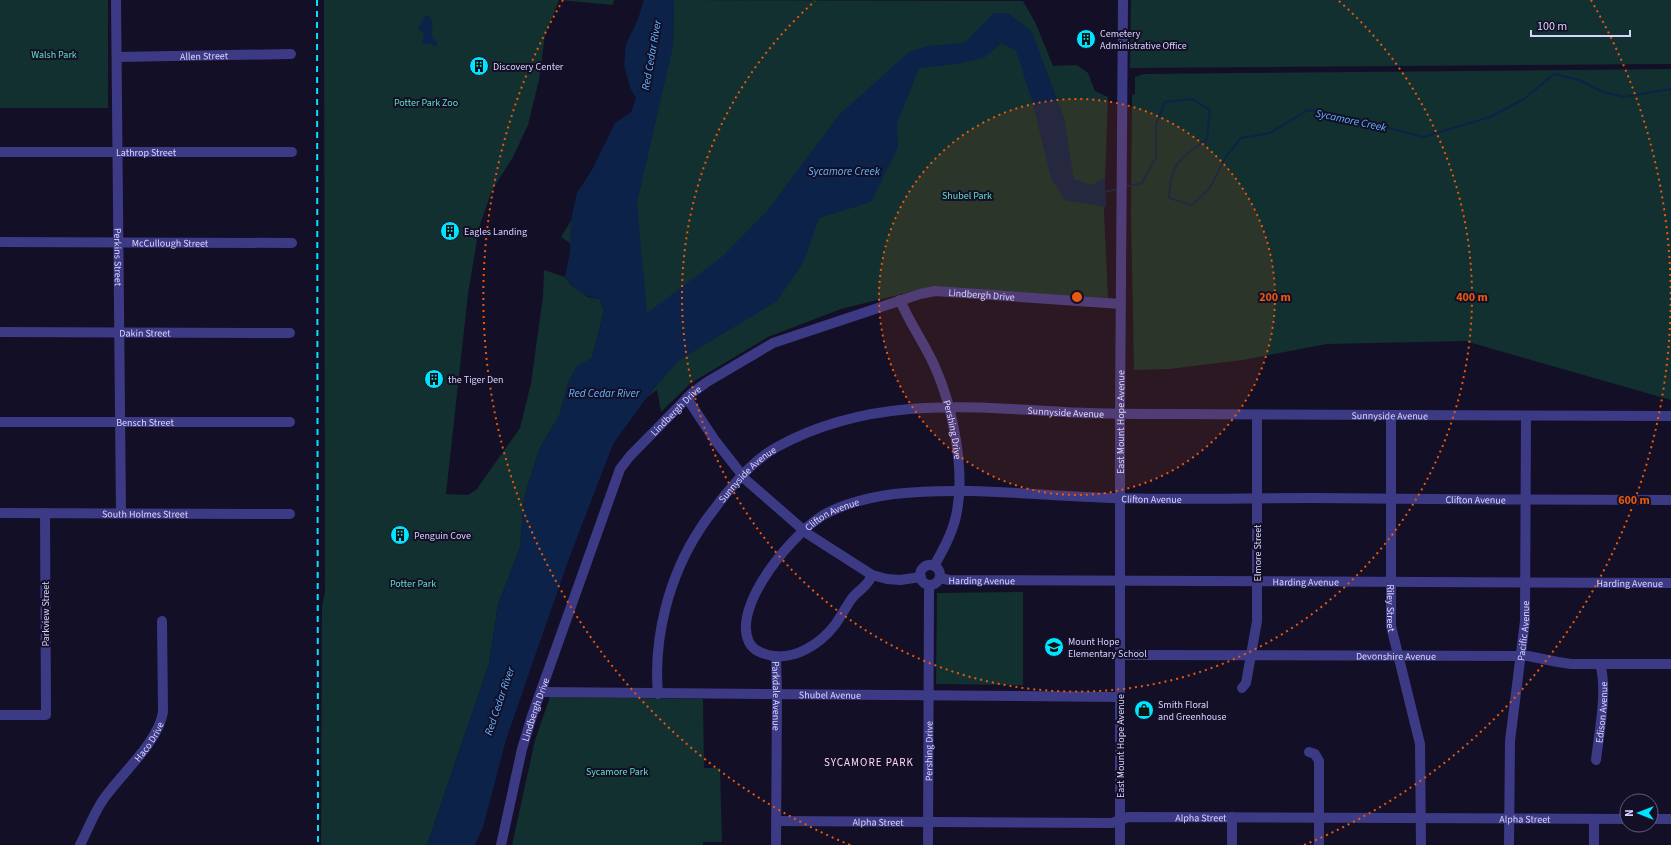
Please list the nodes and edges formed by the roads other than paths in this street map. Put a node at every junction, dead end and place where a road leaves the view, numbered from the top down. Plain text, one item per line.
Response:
1 (116, 0) edge
2 (1123, 0) edge
3 (291, 54) dead end
4 (117, 57) junction
5 (0, 152) edge
6 (118, 152) junction
7 (292, 152) dead end
8 (0, 242) edge
9 (119, 243) junction
10 (292, 243) dead end
11 (900, 300) junction
12 (1121, 304) junction
13 (0, 332) edge
14 (120, 333) junction
15 (290, 333) dead end
16 (687, 398) junction
17 (948, 406) junction
18 (1120, 414) junction
19 (1257, 415) junction
20 (1391, 415) junction
21 (1526, 416) junction
22 (1671, 416) edge
23 (0, 422) edge
24 (121, 422) junction
25 (290, 422) dead end
26 (742, 474) junction
27 (959, 492) junction
28 (1121, 498) junction
29 (1257, 498) junction
30 (1391, 499) junction
31 (1526, 500) junction
32 (1671, 500) edge
33 (0, 513) edge
34 (45, 513) junction
35 (121, 513) junction
36 (290, 514) dead end
37 (803, 530) junction
38 (934, 566) junction
39 (872, 575) junction
40 (921, 577) junction
41 (940, 578) junction
42 (1120, 582) junction
43 (1257, 582) junction
44 (1392, 583) junction
45 (1526, 583) junction
46 (1671, 584) edge
47 (930, 585) junction
48 (162, 621) dead end
49 (1120, 655) junction
50 (1251, 655) junction
51 (1399, 655) junction
52 (776, 656) junction
53 (1522, 656) junction
54 (1600, 664) junction
55 (1671, 664) edge
56 (1242, 688) dead end
57 (541, 692) junction
58 (658, 694) junction
59 (777, 694) junction
60 (929, 696) junction
61 (1120, 697) junction
62 (0, 715) edge
63 (1308, 752) dead end
64 (1596, 760) dead end
65 (1232, 817) junction
66 (1319, 818) junction
67 (1421, 818) junction
68 (1509, 818) junction
69 (1594, 819) junction
70 (1619, 819) edge
71 (1659, 819) edge
72 (1671, 819) edge
73 (1120, 820) junction
74 (776, 821) junction
75 (928, 823) junction
76 (80, 845) edge
77 (501, 845) edge
78 (776, 845) edge
79 (928, 845) edge
80 (1120, 845) edge
81 (1232, 845) edge
82 (1319, 845) edge
83 (1421, 845) edge
84 (1509, 845) edge
85 (1594, 845) edge

1 - 4 street, Perkins Street
2 - 12 street, East Mount Hope Avenue
3 - 4 street, Allen Street
4 - 6 street, Perkins Street
5 - 6 street, Lathrop Street
6 - 7 street, Lathrop Street
6 - 9 street, Perkins Street
8 - 9 street, McCullough Street
9 - 10 street, McCullough Street
9 - 14 street, Perkins Street
11 - 12 street, Lindbergh Drive
11 - 16 street, Lindbergh Drive
11 - 17 street, Pershing Drive
12 - 18 street, East Mount Hope Avenue
13 - 14 street, Dakin Street
14 - 15 street, Dakin Street
14 - 24 street, Perkins Street
16 - 26 street
16 - 57 street, Lindbergh Drive
17 - 18 street, Sunnyside Avenue
17 - 26 street, Sunnyside Avenue
17 - 27 street, Pershing Drive
18 - 19 street, Sunnyside Avenue
18 - 28 street, East Mount Hope Avenue
19 - 20 street, Sunnyside Avenue
19 - 29 street, Elmore Street
20 - 21 street, Sunnyside Avenue
20 - 30 street, Riley Street
21 - 22 street, Sunnyside Avenue
21 - 31 street, Pacific Avenue
23 - 24 street, Bensch Street
24 - 25 street, Bensch Street
24 - 35 street, Perkins Street
26 - 37 street
26 - 58 street, Sunnyside Avenue
27 - 28 street, Clifton Avenue
27 - 37 street, Clifton Avenue
27 - 38 street, Pershing Drive
28 - 29 street, Clifton Avenue
28 - 42 street, East Mount Hope Avenue
29 - 30 street, Clifton Avenue
29 - 43 street, Elmore Street
30 - 31 street, Clifton Avenue
30 - 44 street, Riley Street
31 - 32 street, Clifton Avenue
31 - 45 street, Pacific Avenue
33 - 34 street, South Holmes Street
34 - 35 street, South Holmes Street
34 - 62 street, Parkview Street
35 - 36 street, South Holmes Street
37 - 39 street
37 - 52 street, Clifton Avenue
38 - 40 street
38 - 41 street
39 - 40 street
39 - 52 street, Parkdale Avenue
40 - 47 street
41 - 42 street, Harding Avenue
41 - 47 street
42 - 43 street, Harding Avenue
42 - 49 street, East Mount Hope Avenue
43 - 44 street, Harding Avenue
43 - 50 street, Elmore Street
44 - 45 street, Harding Avenue
44 - 51 street, Riley Street
45 - 46 street, Harding Avenue
45 - 53 street, Pacific Avenue
47 - 60 street, Pershing Drive
48 - 76 street, Haco Drive
49 - 50 street, Devonshire Avenue
49 - 61 street, East Mount Hope Avenue
50 - 51 street, Devonshire Avenue
50 - 56 street, Elmore Street
51 - 53 street, Devonshire Avenue
51 - 67 street, Riley Street
52 - 59 street, Parkdale Avenue
53 - 54 street, Devonshire Avenue
53 - 68 street, Pacific Avenue
54 - 55 street, Devonshire Avenue
54 - 64 street, Edison Avenue
57 - 58 street, Shubel Avenue
57 - 77 street, Lindbergh Drive
58 - 59 street, Shubel Avenue
59 - 60 street, Shubel Avenue
59 - 74 street, Parkdale Avenue
60 - 61 street, Shubel Avenue
60 - 75 street, Pershing Drive
61 - 73 street, East Mount Hope Avenue
63 - 66 street
65 - 66 street, Alpha Street
65 - 73 street, Alpha Street
65 - 81 street
66 - 67 street, Alpha Street
66 - 82 street
67 - 68 street, Alpha Street
67 - 83 street, Riley Street
68 - 69 street, Alpha Street
68 - 84 street, Pacific Avenue
69 - 70 street, Alpha Street
69 - 85 street
71 - 72 street
73 - 75 street, Alpha Street
73 - 80 street, East Mount Hope Avenue
74 - 75 street, Alpha Street
74 - 78 street, Parkdale Avenue
75 - 79 street, Pershing Drive

